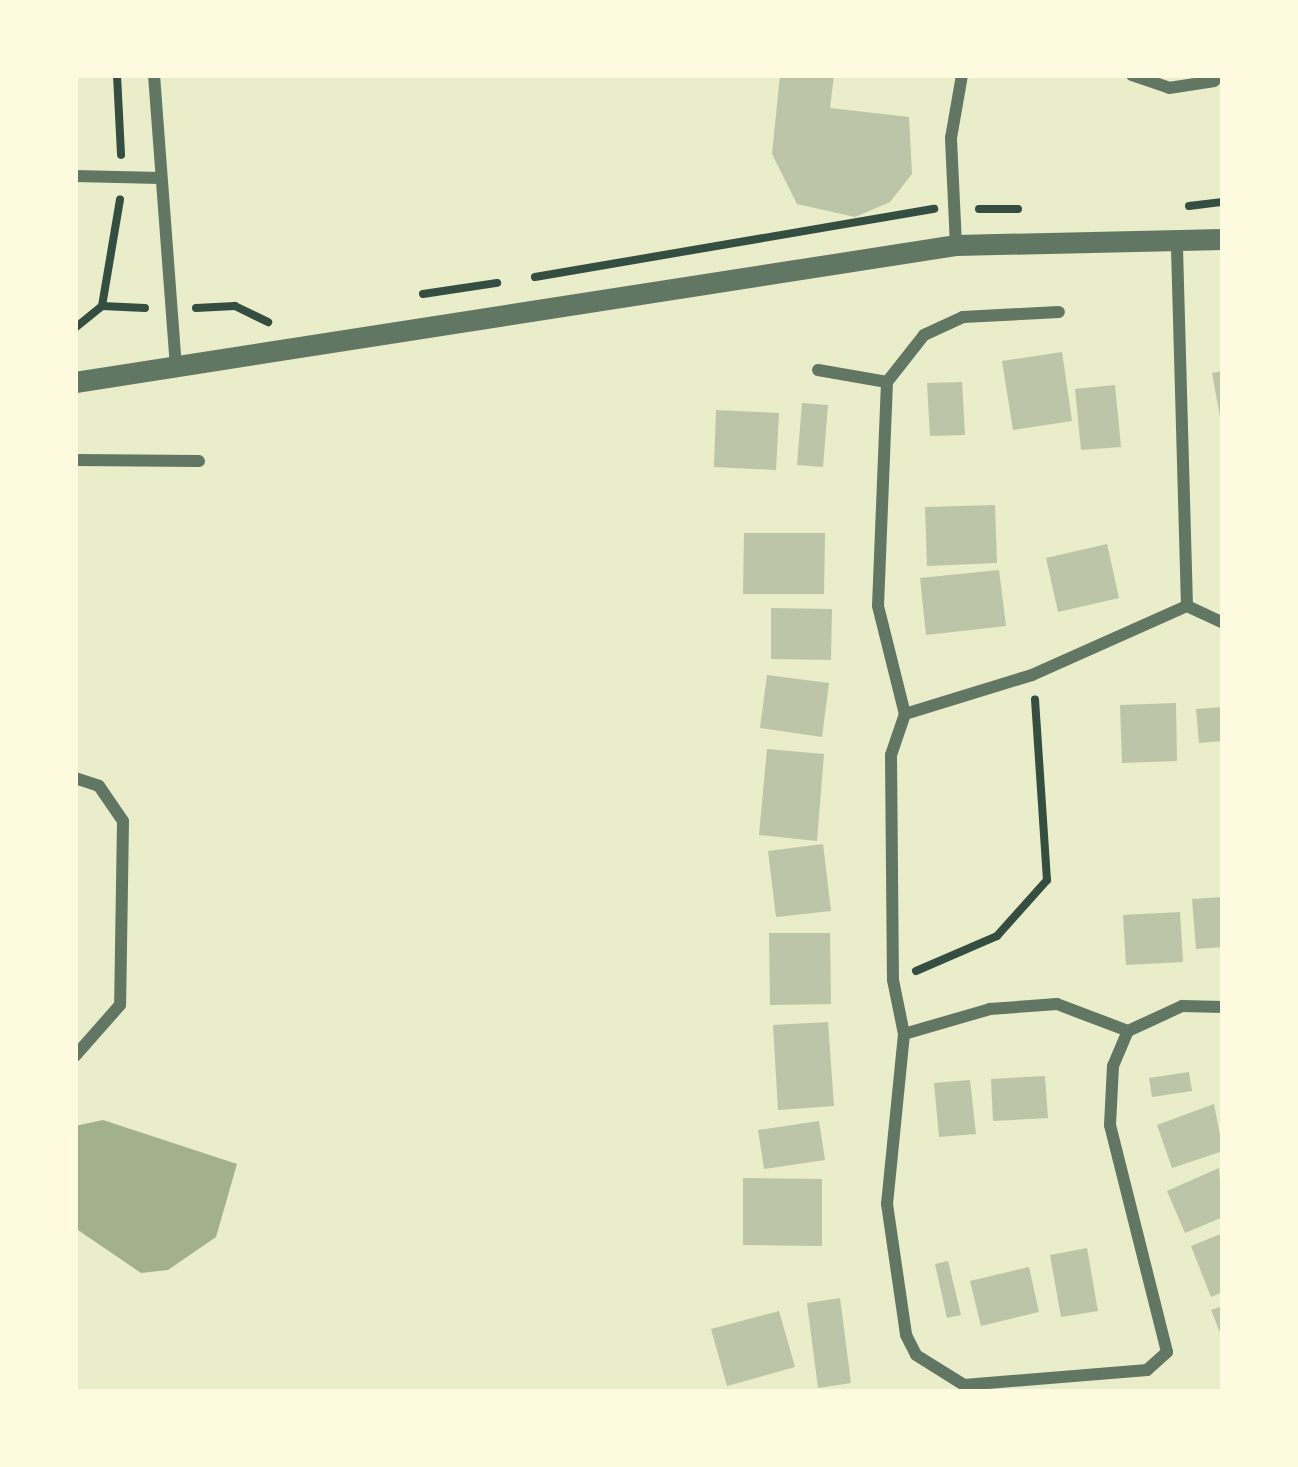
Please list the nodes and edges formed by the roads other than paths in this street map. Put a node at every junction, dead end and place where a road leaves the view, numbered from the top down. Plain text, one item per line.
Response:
1 (154, 75) edge
2 (962, 75) edge
3 (1132, 75) edge
4 (1214, 81) dead end
5 (75, 176) edge
6 (160, 178) junction
7 (1223, 239) edge
8 (956, 245) junction
9 (1177, 248) junction
10 (1059, 312) dead end
11 (818, 370) dead end
12 (176, 372) junction
13 (75, 382) edge
14 (887, 382) junction
15 (75, 460) edge
16 (199, 461) dead end
17 (1186, 606) junction
18 (1223, 623) edge
19 (905, 714) junction
20 (75, 778) edge
21 (1223, 1007) edge
22 (1128, 1031) junction
23 (904, 1034) junction
24 (75, 1056) edge

1 - 6 street
2 - 8 street
3 - 4 street
5 - 6 street
6 - 12 street
7 - 9 street
8 - 9 street
8 - 12 street
9 - 17 street
10 - 14 street
11 - 14 street
12 - 13 street
14 - 19 street
15 - 16 street
17 - 18 street
17 - 19 street
19 - 23 street
20 - 24 street
21 - 22 street
22 - 23 street
22 - 23 street

